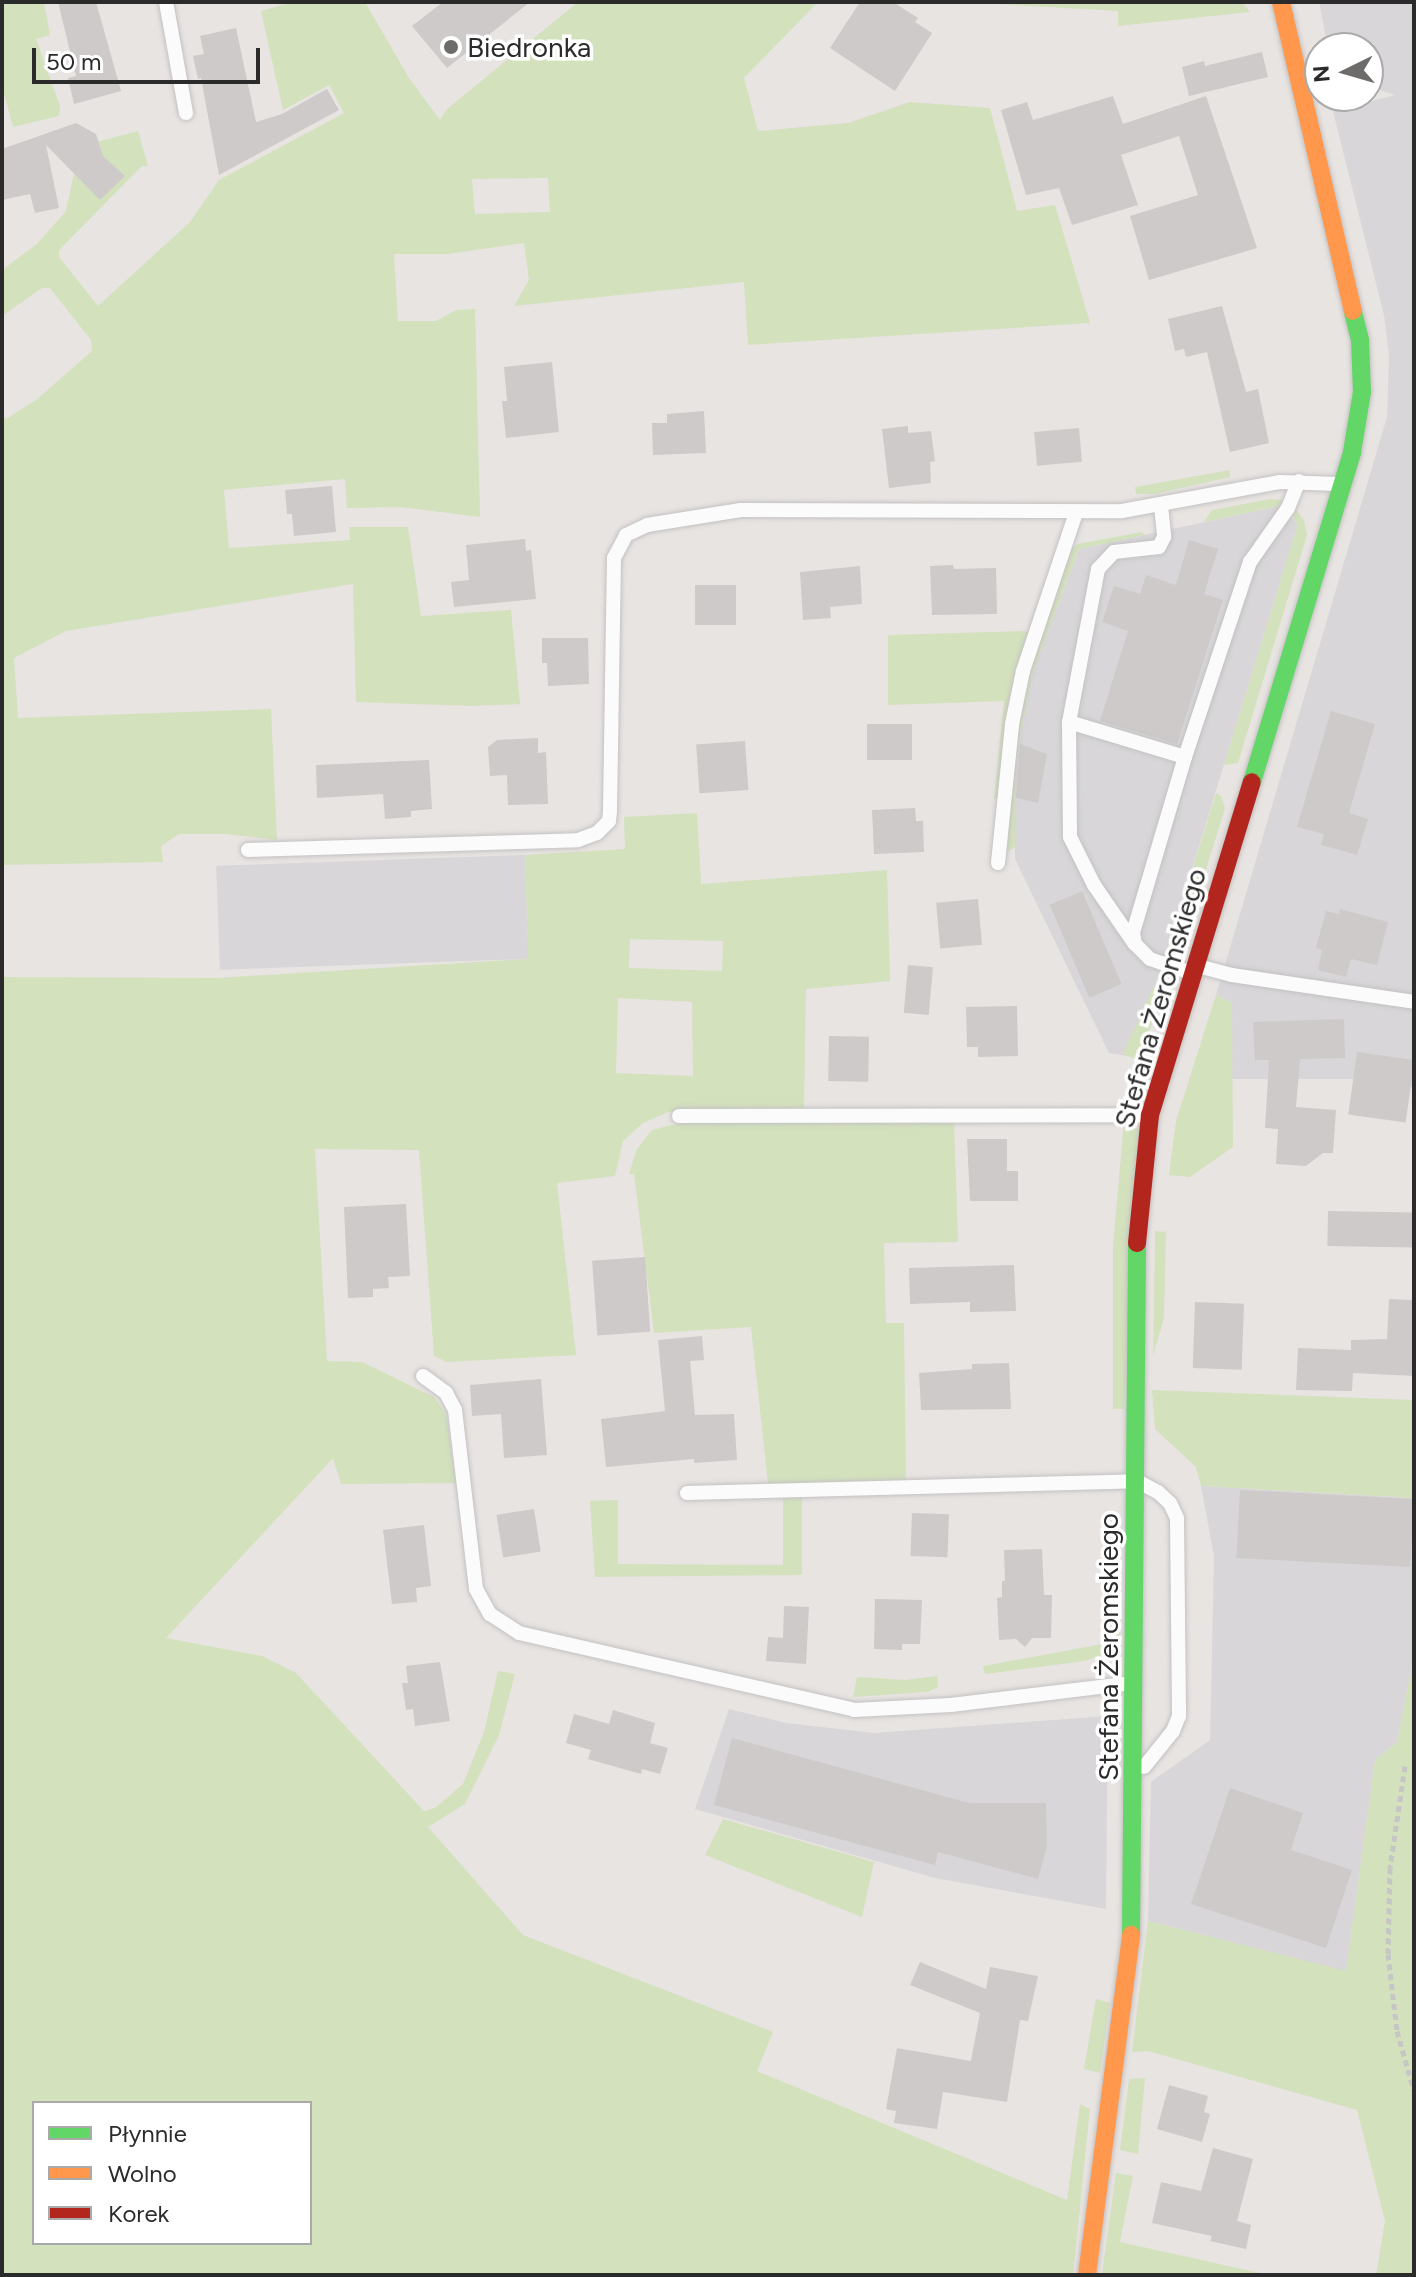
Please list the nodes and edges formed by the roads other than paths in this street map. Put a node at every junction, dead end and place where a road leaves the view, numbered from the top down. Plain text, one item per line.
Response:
1 (166, 2) edge
2 (1281, 2) edge
3 (186, 113) dead end
4 (1299, 481) junction
5 (1342, 484) junction
6 (1161, 506) junction
7 (1076, 513) junction
8 (1069, 722) junction
9 (1185, 757) junction
10 (248, 850) dead end
11 (998, 863) dead end
12 (1135, 944) junction
13 (1197, 970) junction
14 (1414, 1002) edge
15 (1150, 1115) junction
16 (679, 1116) dead end
17 (423, 1376) dead end
18 (1137, 1481) junction
19 (687, 1493) dead end
20 (1134, 1683) junction
21 (1136, 1777) junction
22 (1087, 2275) edge

1 - 3 lane
2 - 5 street, Stefana Żeromskiego
4 - 5 lane
4 - 6 lane
4 - 9 lane
5 - 13 street, Stefana Żeromskiego
6 - 7 lane
6 - 8 lane
7 - 10 lane
7 - 11 lane
8 - 9 lane
8 - 12 lane
9 - 12 lane
12 - 13 lane
13 - 14 lane
13 - 15 street, Stefana Żeromskiego
15 - 16 lane
15 - 18 street, Stefana Żeromskiego
17 - 20 lane
18 - 19 lane
18 - 20 street, Stefana Żeromskiego
18 - 21 lane
20 - 21 street, Stefana Żeromskiego
21 - 22 street, Stefana Żeromskiego

